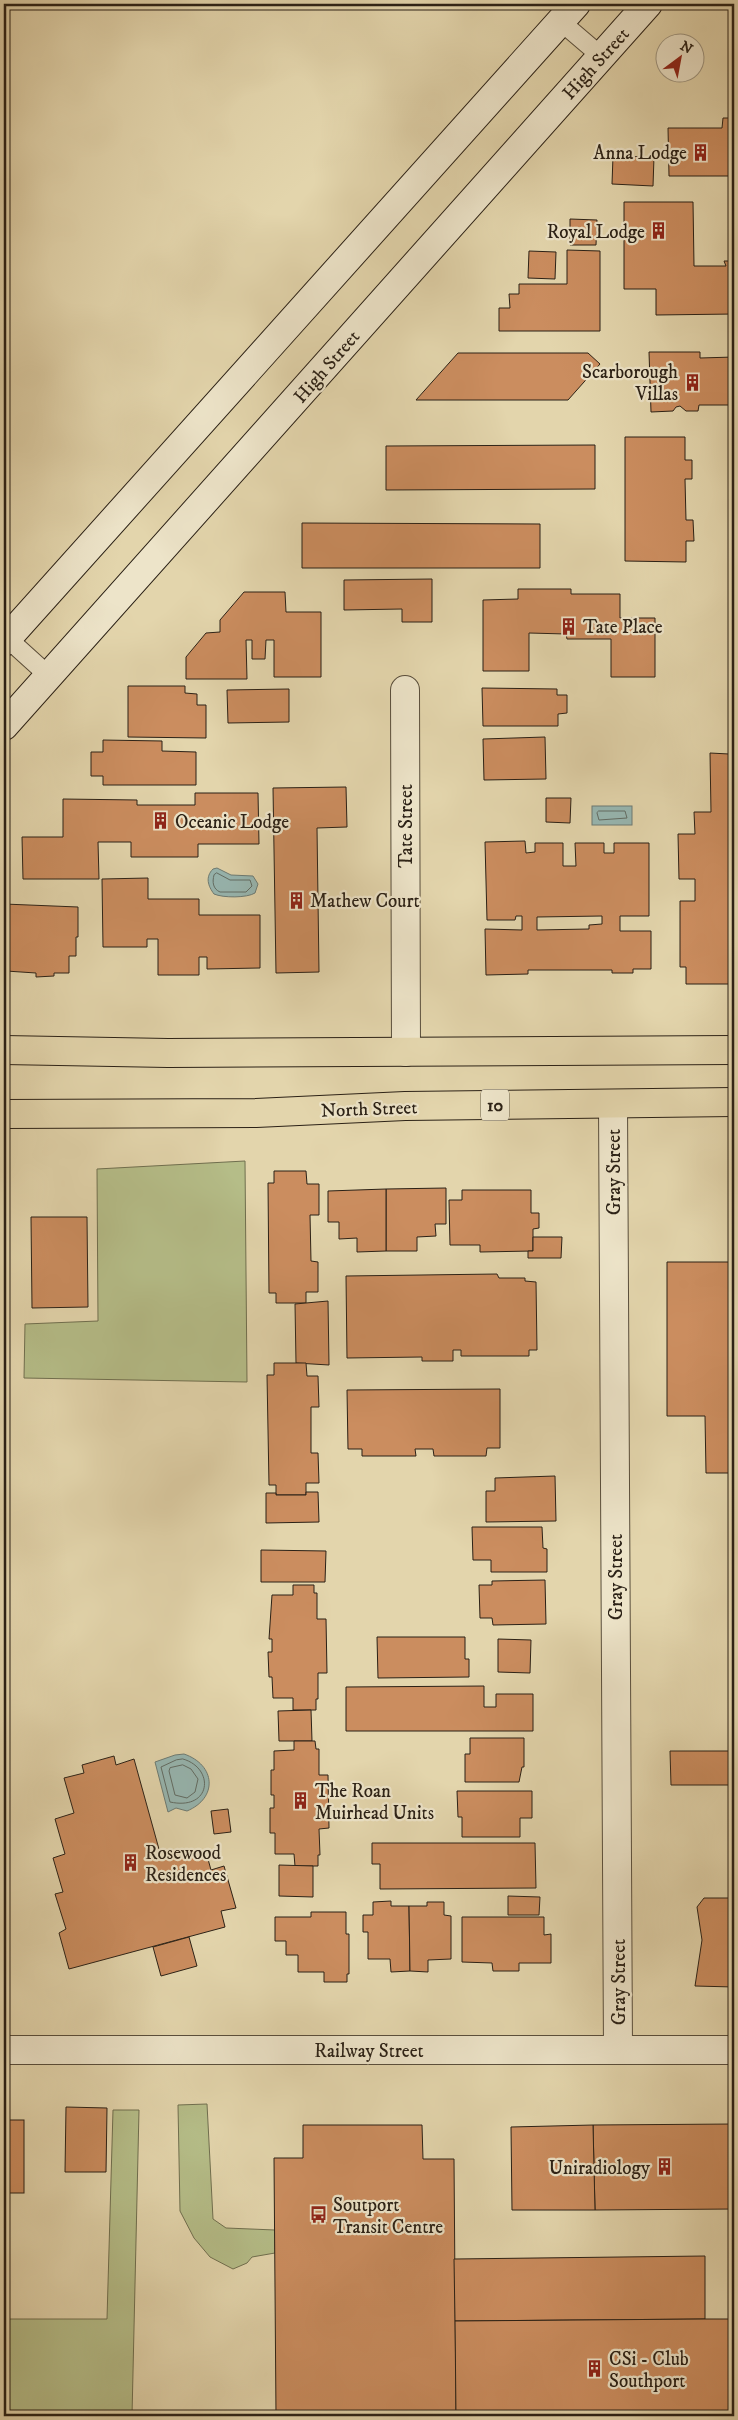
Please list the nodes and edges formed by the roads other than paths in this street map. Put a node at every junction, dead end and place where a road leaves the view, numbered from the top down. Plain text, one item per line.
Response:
1 (648, 4) edge
2 (568, 12) edge
3 (601, 56) junction
4 (6, 640) edge
5 (49, 676) junction
6 (405, 690) dead end
7 (4, 726) edge
8 (4, 1050) edge
9 (734, 1050) edge
10 (406, 1052) junction
11 (734, 1102) edge
12 (613, 1104) junction
13 (4, 1114) edge
14 (4, 2050) edge
15 (618, 2050) junction
16 (734, 2050) edge

1 - 3 street, High Street
2 - 3 lane
2 - 4 street
3 - 5 street, High Street
4 - 5 lane
5 - 7 street, High Street
6 - 10 street, Tate Street
8 - 10 highway
9 - 10 highway
11 - 12 highway, North Street / 10
12 - 13 highway, North Street / 10
12 - 15 street, Gray Street
14 - 15 street, Railway Street
15 - 16 street, Railway Street

